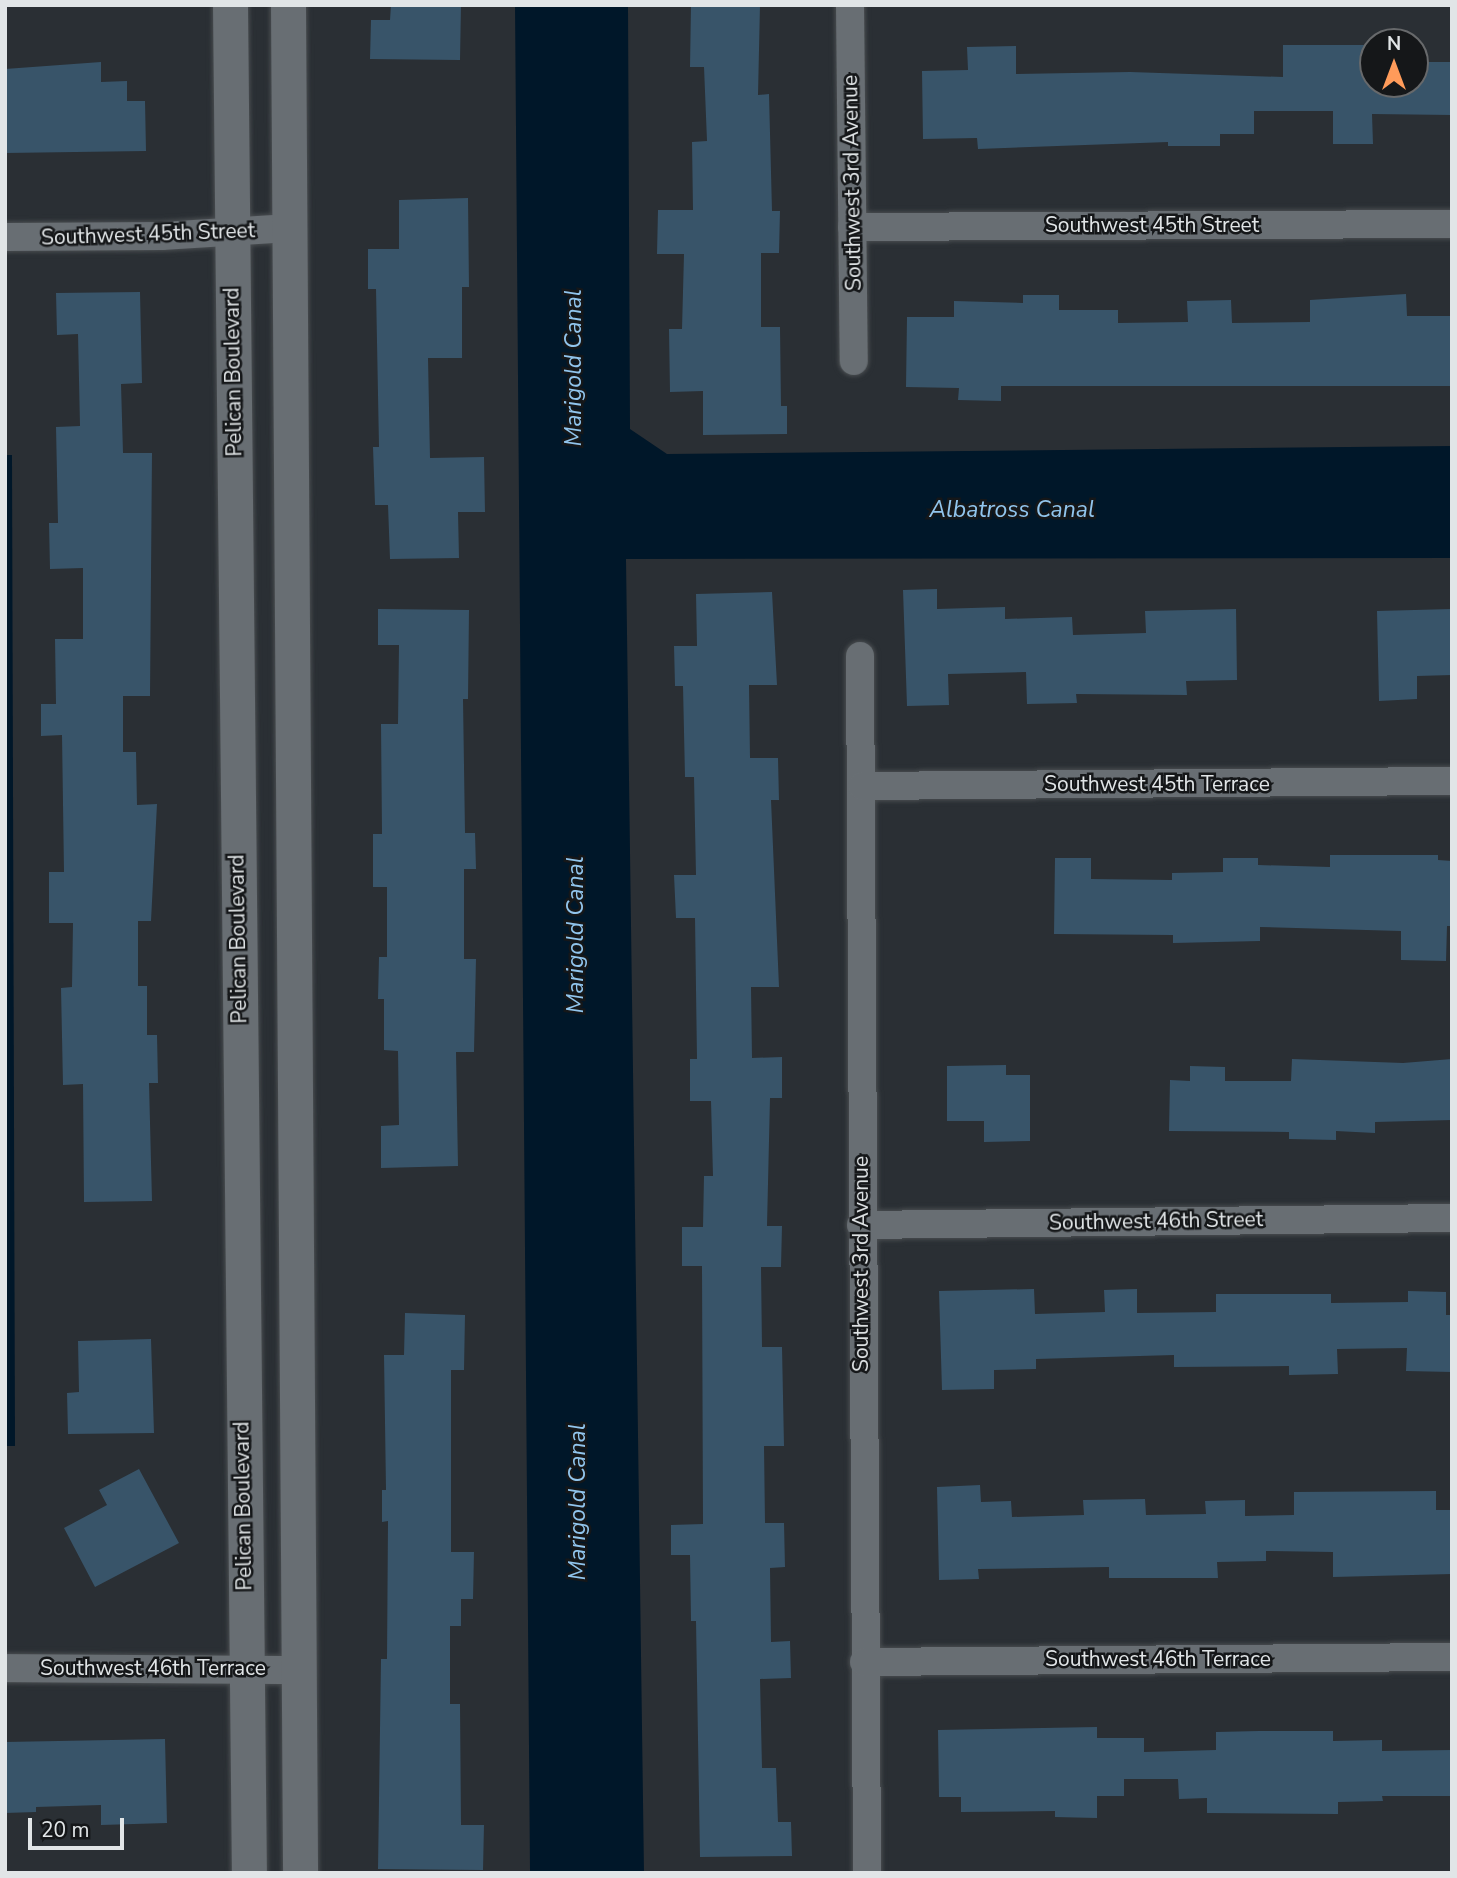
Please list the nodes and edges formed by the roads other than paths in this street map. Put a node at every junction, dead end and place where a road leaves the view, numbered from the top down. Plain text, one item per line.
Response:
1 (230, 5) edge
2 (288, 5) edge
3 (850, 5) edge
4 (1452, 223) edge
5 (852, 227) junction
6 (290, 228) junction
7 (232, 233) junction
8 (5, 237) edge
9 (854, 361) dead end
10 (860, 656) dead end
11 (1452, 781) edge
12 (862, 786) junction
13 (1452, 1218) edge
14 (861, 1225) junction
15 (1452, 1657) edge
16 (864, 1662) junction
17 (245, 1666) junction
18 (5, 1668) edge
19 (300, 1670) junction
20 (249, 1873) edge
21 (300, 1873) edge
22 (867, 1873) edge

1 - 7 street, Pelican Boulevard
2 - 6 street
3 - 5 street, Southwest 3rd Avenue
4 - 5 street, Southwest 45th Street
5 - 9 street, Southwest 3rd Avenue
6 - 7 street, Southwest 45th Street
6 - 19 street
7 - 8 street, Southwest 45th Street
7 - 17 street, Pelican Boulevard
10 - 12 street, Southwest 3rd Avenue
11 - 12 street, Southwest 45th Terrace
12 - 14 street, Southwest 3rd Avenue
13 - 14 street, Southwest 46th Street
14 - 16 street, Southwest 3rd Avenue
15 - 16 street, Southwest 46th Terrace
16 - 22 street, Southwest 3rd Avenue
17 - 18 street, Southwest 46th Terrace
17 - 19 street, Southwest 46th Terrace
17 - 20 street, Pelican Boulevard
19 - 21 street

